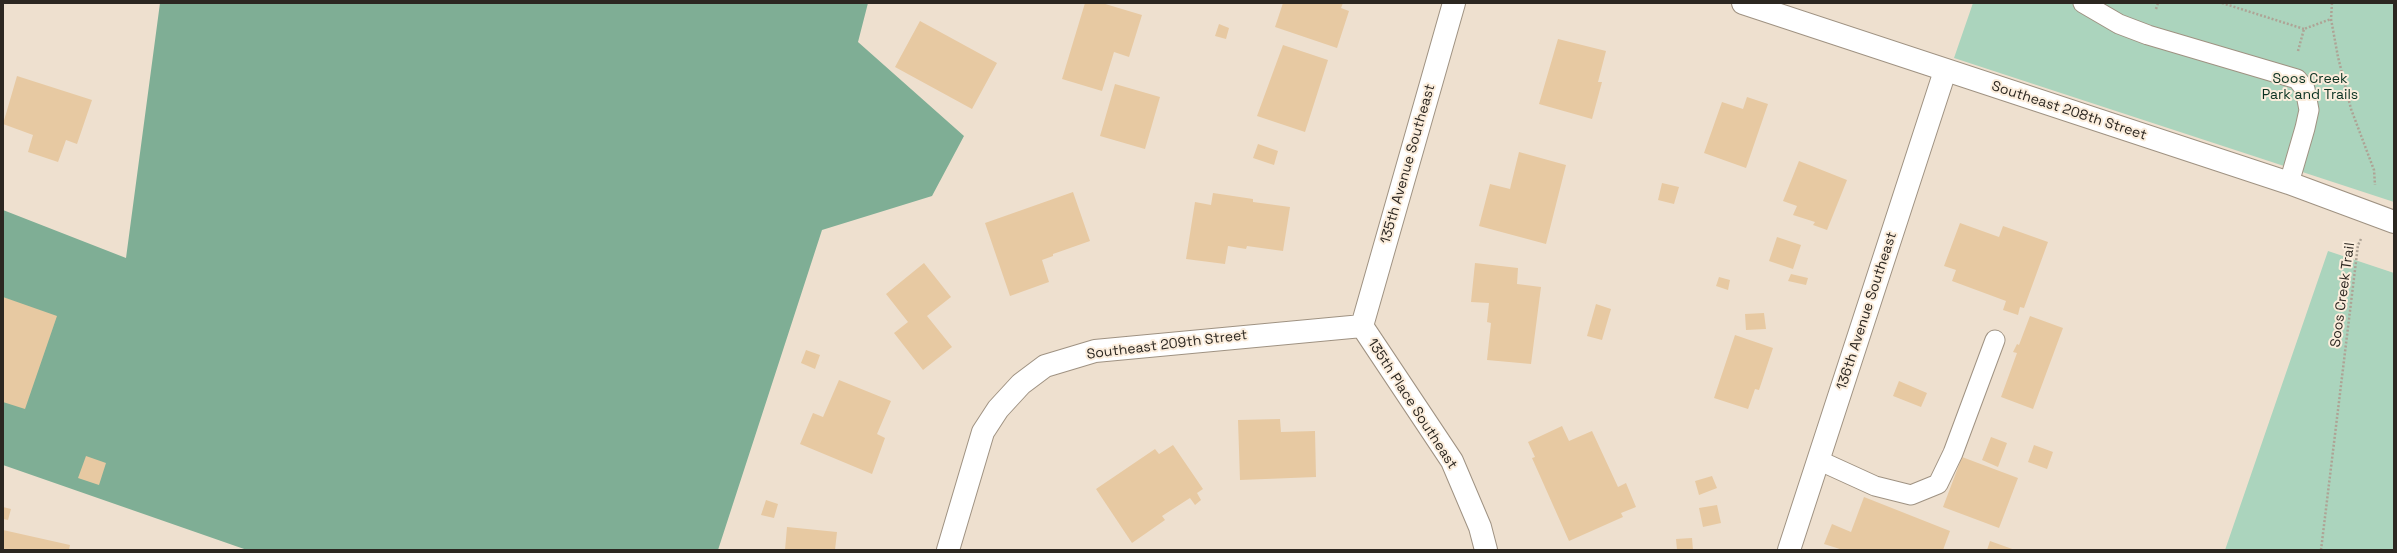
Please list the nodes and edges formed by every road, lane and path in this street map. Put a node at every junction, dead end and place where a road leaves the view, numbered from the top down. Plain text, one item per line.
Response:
1 (1454, 3) edge
2 (1743, 3) edge
3 (2083, 3) edge
4 (2222, 3) edge
5 (2332, 3) edge
6 (2331, 19) junction
7 (2304, 30) junction
8 (1945, 71) junction
9 (2291, 77) junction
10 (2289, 183) junction
11 (2373, 215) junction
12 (2394, 222) edge
13 (1362, 326) junction
14 (1995, 340) dead end
15 (1818, 460) junction
16 (948, 550) edge
17 (1486, 550) edge
18 (1789, 550) edge
19 (2321, 550) edge

1 - 13 street, 135th Avenue Southeast
2 - 8 street, Southeast 208th Street
3 - 9 lane
4 - 7 path
5 - 6 path, Soos Creek Trail
6 - 7 path
6 - 11 path, Soos Creek Trail
7 - 9 path
8 - 10 street, Southeast 208th Street
8 - 15 street, 136th Avenue Southeast
9 - 10 lane
10 - 11 street, Southeast 208th Street
11 - 12 street, Southeast 208th Street
11 - 19 path, Soos Creek Trail
13 - 16 street, Southeast 209th Street
13 - 17 street, 135th Place Southeast
14 - 15 lane
15 - 18 street, 136th Avenue Southeast

